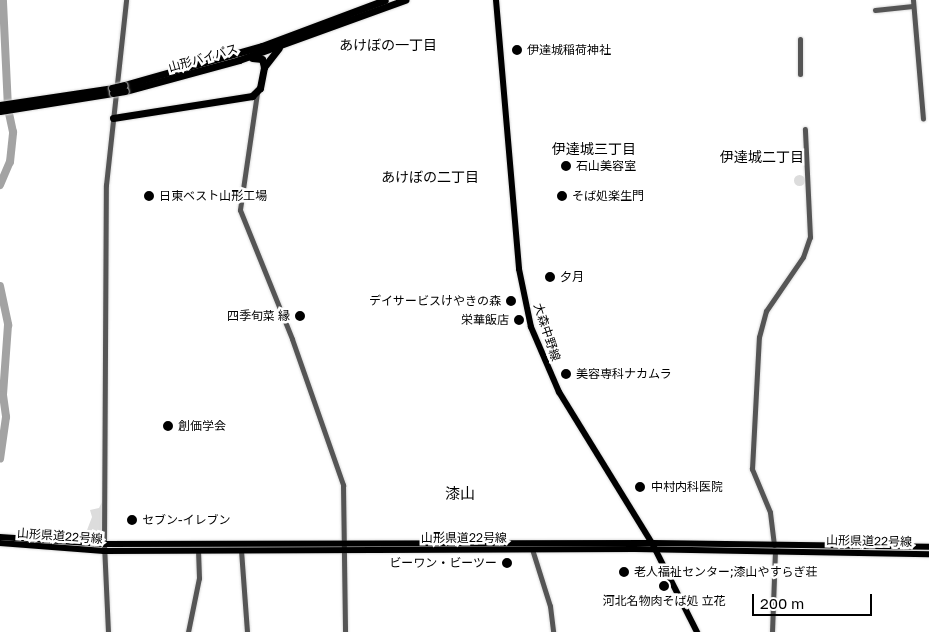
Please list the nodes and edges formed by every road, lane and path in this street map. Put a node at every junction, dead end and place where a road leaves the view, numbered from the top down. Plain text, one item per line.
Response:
1 (126, 0) edge
2 (385, 0) edge
3 (405, 0) edge
4 (496, 0) edge
5 (912, 0) edge
6 (913, 6) junction
7 (875, 10) dead end
8 (335, 25) junction
9 (800, 39) dead end
10 (216, 66) junction
11 (264, 67) junction
12 (800, 74) dead end
13 (124, 88) junction
14 (257, 93) junction
15 (89, 95) junction
16 (0, 105) edge
17 (0, 111) edge
18 (113, 118) junction
19 (923, 119) dead end
20 (805, 129) dead end
21 (0, 537) edge
22 (13, 542) junction
23 (0, 543) edge
24 (654, 546) junction
25 (104, 547) junction
26 (345, 547) junction
27 (929, 547) edge
28 (774, 548) junction
29 (532, 549) junction
30 (198, 550) junction
31 (242, 550) junction
32 (929, 554) edge
33 (108, 632) edge
34 (188, 632) edge
35 (247, 632) edge
36 (344, 632) edge
37 (553, 632) edge
38 (697, 632) edge
39 (772, 632) edge

1 - 18 street
2 - 13 highway, 山形バイパス
3 - 8 highway, 山形バイパス
4 - 24 main road, 大森中野線
5 - 6 street
6 - 7 street
6 - 19 street
8 - 10 highway, 山形バイパス
8 - 11 highway
9 - 12 street
10 - 11 highway
10 - 13 highway, 山形バイパス
11 - 14 highway
13 - 15 highway, 山形バイパス, bridge
14 - 18 highway
14 - 26 street
15 - 16 highway, 山形バイパス
15 - 17 highway, 山形バイパス
18 - 25 street
20 - 28 street
21 - 22 main road, 山形県道22号線
22 - 23 main road, 山形県道22号線
22 - 25 main road, 山形県道22号線
24 - 26 main road, 山形県道22号線
24 - 28 main road, 山形県道22号線
24 - 29 main road, 山形県道22号線
24 - 38 main road, 大森中野線
25 - 26 main road, 山形県道22号線
25 - 30 main road, 山形県道22号線
25 - 33 street
26 - 29 main road, 山形県道22号線
26 - 31 main road, 山形県道22号線
26 - 36 street
27 - 28 main road, 山形県道22号線
28 - 32 main road, 山形県道22号線
28 - 39 street
29 - 37 street
30 - 31 main road, 山形県道22号線
30 - 34 street
31 - 35 street

